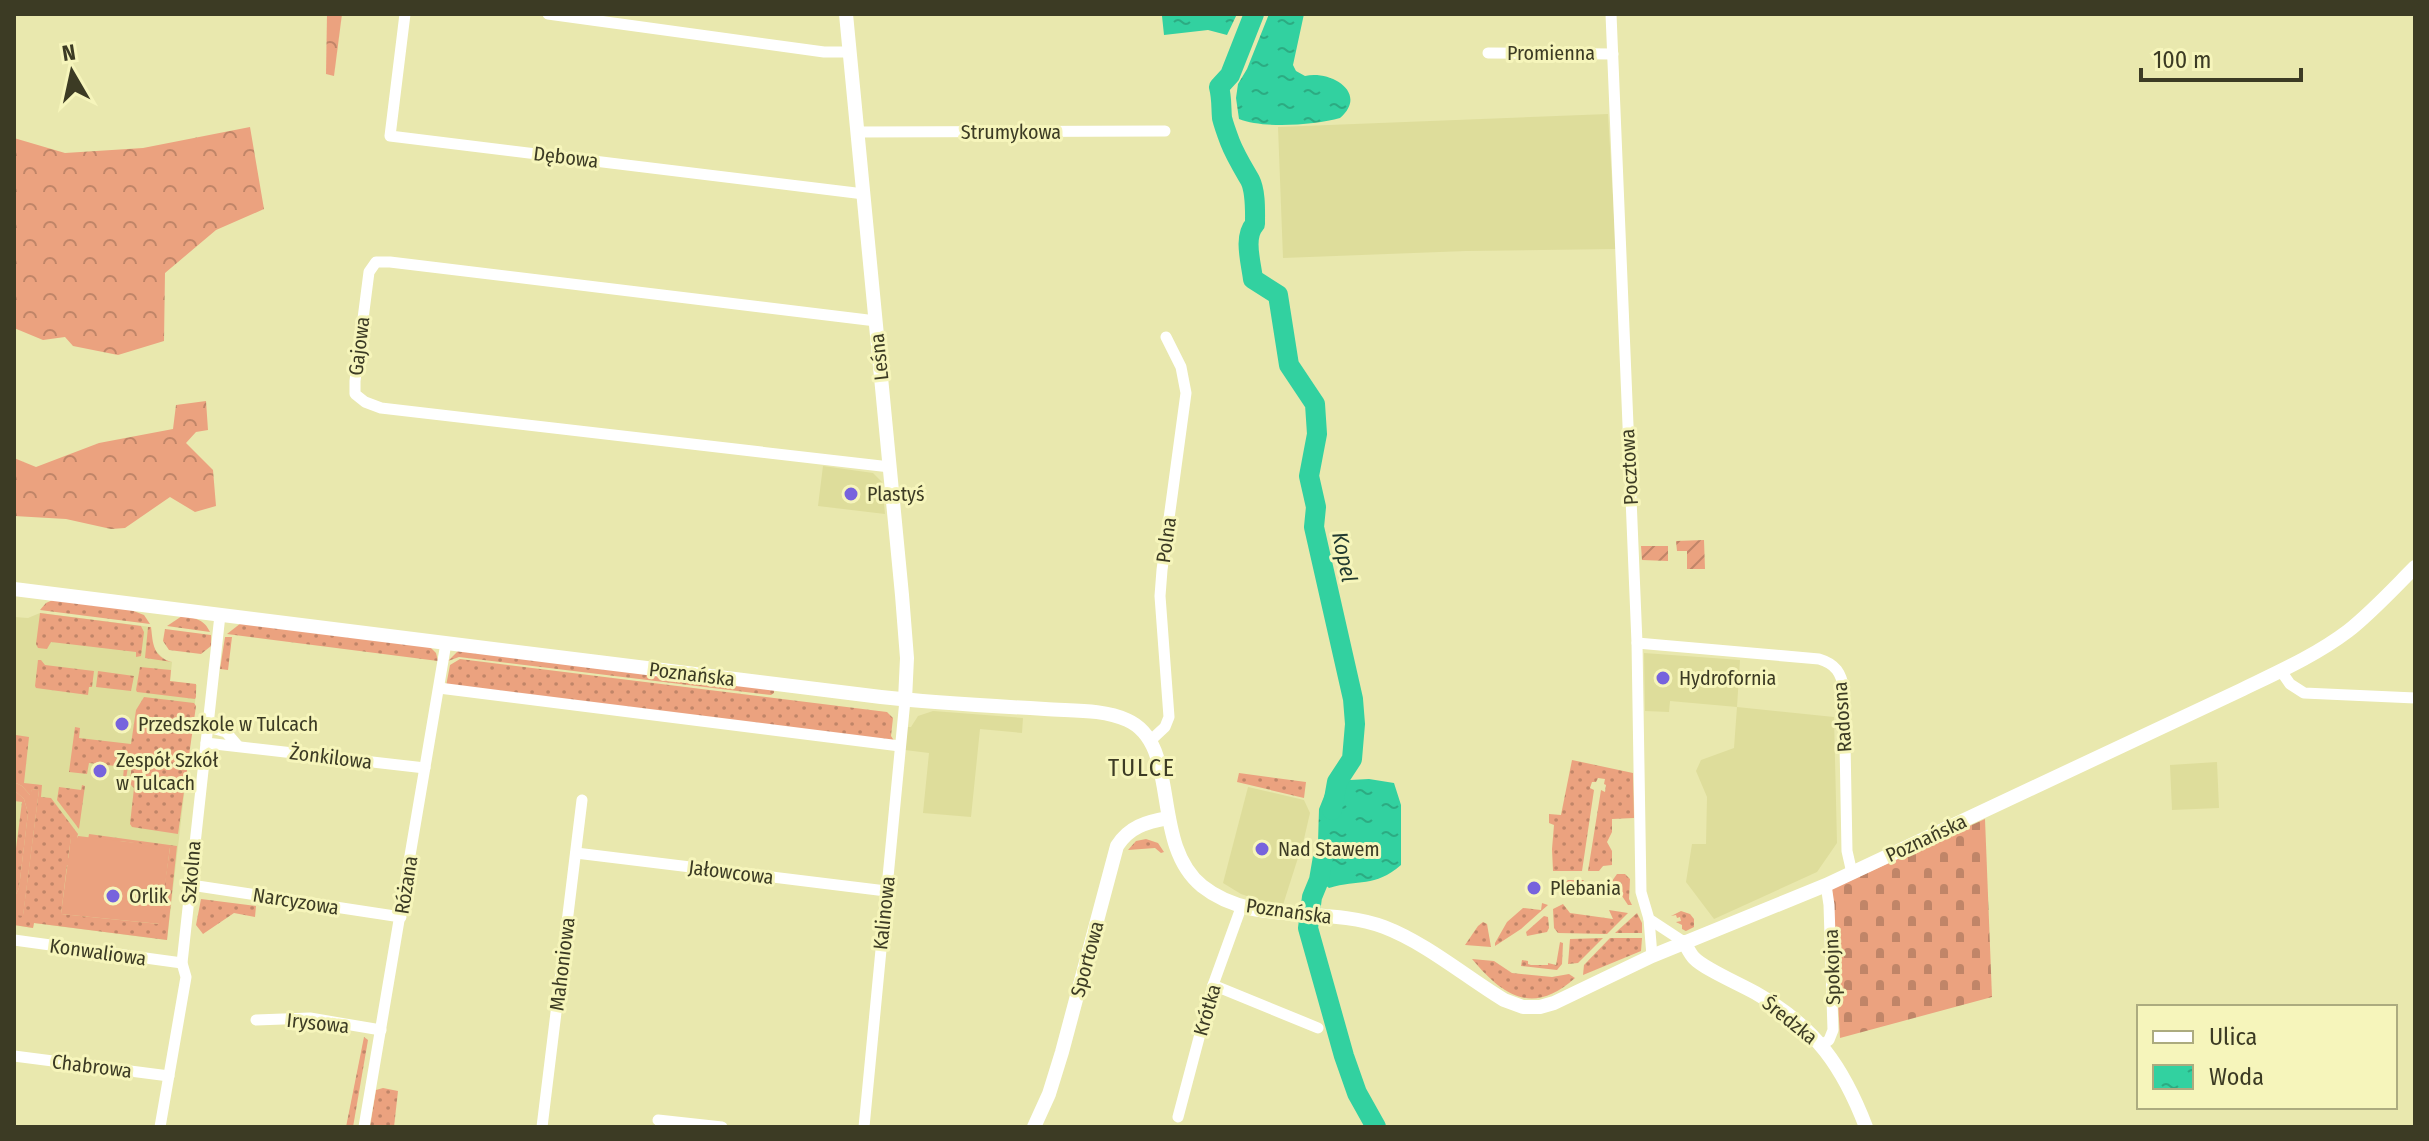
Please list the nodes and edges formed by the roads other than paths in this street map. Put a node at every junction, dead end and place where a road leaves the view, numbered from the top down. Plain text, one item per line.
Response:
1 (405, 14) edge
2 (548, 14) edge
3 (846, 14) edge
4 (1611, 14) edge
5 (850, 52) junction
6 (1488, 53) dead end
7 (1613, 54) junction
8 (1165, 131) dead end
9 (858, 132) junction
10 (864, 194) junction
11 (876, 321) junction
12 (1166, 337) dead end
13 (890, 467) junction
14 (2415, 567) edge
15 (14, 589) edge
16 (220, 615) junction
17 (446, 643) junction
18 (1637, 643) junction
19 (2281, 671) junction
20 (439, 688) junction
21 (2415, 698) edge
22 (905, 700) junction
23 (208, 727) junction
24 (1150, 741) junction
25 (206, 743) junction
26 (238, 746) junction
27 (900, 746) junction
28 (425, 768) junction
29 (582, 800) dead end
30 (1168, 818) junction
31 (576, 853) junction
32 (1852, 873) junction
33 (191, 885) junction
34 (1826, 885) junction
35 (886, 891) junction
36 (1242, 905) junction
37 (401, 917) junction
38 (1649, 919) junction
39 (14, 940) edge
40 (1684, 942) junction
41 (1652, 956) junction
42 (182, 963) junction
43 (1213, 985) junction
44 (256, 1020) dead end
45 (1318, 1028) dead end
46 (381, 1030) junction
47 (1822, 1045) junction
48 (14, 1056) edge
49 (169, 1076) junction
50 (1178, 1117) dead end
51 (658, 1120) dead end
52 (712, 1126) edge
53 (160, 1127) edge
54 (364, 1127) edge
55 (542, 1127) edge
56 (722, 1127) edge
57 (864, 1127) edge
58 (1034, 1127) edge
59 (1866, 1127) edge

1 - 10 street, Dębowa
2 - 5 street
3 - 5 street, Leśna
4 - 7 street, Pocztowa
5 - 9 street, Leśna
6 - 7 street, Promienna
7 - 18 street, Pocztowa
8 - 9 street, Strumykowa
9 - 10 street, Leśna
10 - 11 street, Leśna
11 - 13 street, Leśna
11 - 13 street, Gajowa
12 - 24 street, Polna
13 - 22 street, Leśna
14 - 19 street, Poznańska
15 - 16 street, Poznańska
16 - 17 street, Poznańska
16 - 23 street, Szkolna
17 - 20 street, Różana
17 - 22 street, Poznańska
18 - 32 street, Radosna
18 - 38 street, Pocztowa
19 - 21 street
19 - 32 street, Poznańska
20 - 27 street
20 - 28 street, Różana
22 - 24 street, Poznańska
22 - 27 street, Kalinowa
23 - 25 street, Szkolna
23 - 26 street, Żonkilowa
24 - 30 street, Poznańska
25 - 26 street, Żonkilowa
25 - 33 street, Szkolna
26 - 28 street, Żonkilowa
27 - 35 street, Kalinowa
28 - 37 street, Różana
29 - 31 street, Mahoniowa
30 - 36 street, Poznańska
30 - 58 street, Sportowa
31 - 35 street, Jałowcowa
31 - 55 street, Mahoniowa
32 - 34 street, Poznańska
33 - 37 street, Narcyzowa
33 - 42 street, Szkolna
34 - 40 street, Poznańska
34 - 47 street, Spokojna
35 - 57 street, Kalinowa
36 - 41 street, Poznańska
36 - 43 street, Krótka
37 - 46 street, Różana
38 - 40 street
38 - 41 street, Pocztowa
39 - 42 street, Konwaliowa
40 - 41 street, Poznańska
40 - 47 street, Średzka
42 - 49 street, Szkolna
43 - 45 street
43 - 50 street, Krótka
44 - 46 street, Irysowa
46 - 54 street, Różana
47 - 59 street, Średzka
48 - 49 street, Chabrowa
49 - 53 street, Szkolna
51 - 52 street
52 - 56 street

